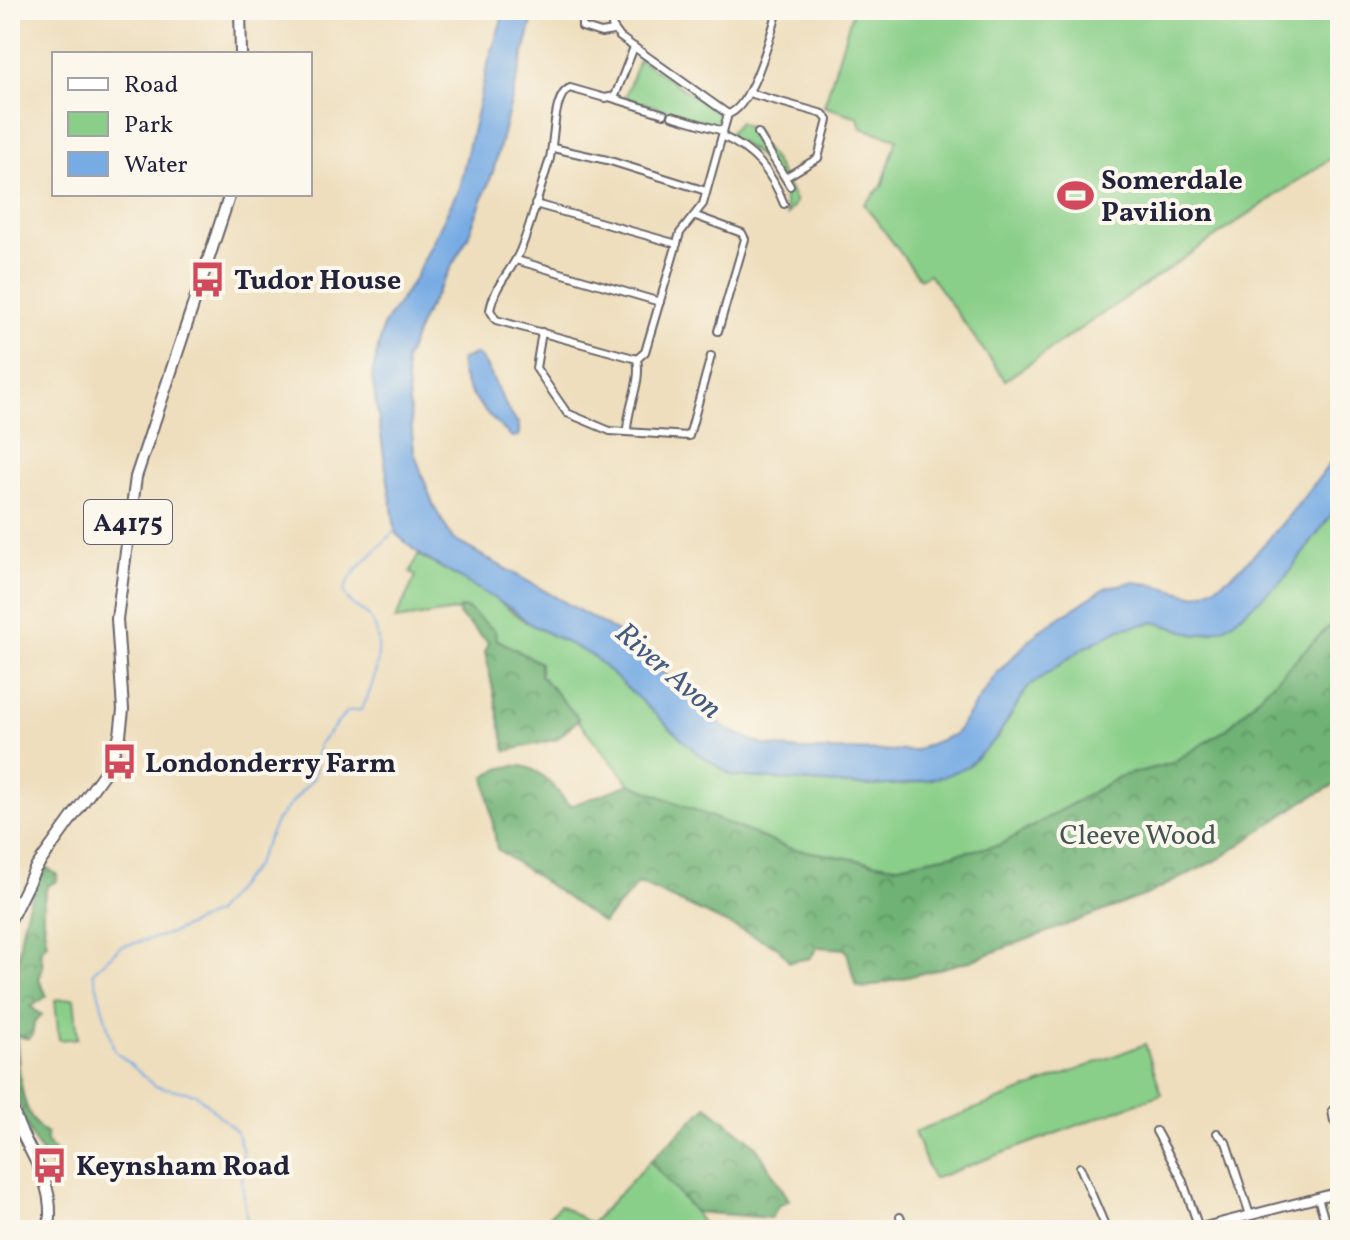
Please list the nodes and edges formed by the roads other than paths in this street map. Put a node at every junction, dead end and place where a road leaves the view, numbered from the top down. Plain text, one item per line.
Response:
1 (240, 10) edge
2 (582, 10) edge
3 (616, 10) edge
4 (778, 10) edge
5 (613, 31) junction
6 (634, 47) junction
7 (241, 52) edge
8 (749, 93) junction
9 (612, 98) junction
10 (728, 114) junction
11 (758, 133) dead end
12 (723, 134) junction
13 (553, 148) junction
14 (786, 177) junction
15 (790, 186) dead end
16 (706, 191) junction
17 (229, 196) edge
18 (535, 204) junction
19 (784, 204) dead end
20 (696, 216) junction
21 (677, 244) junction
22 (516, 260) junction
23 (660, 302) junction
24 (718, 331) dead end
25 (542, 332) junction
26 (711, 356) dead end
27 (637, 359) junction
28 (627, 432) junction
29 (10, 920) edge
30 (10, 1100) edge
31 (1326, 1104) dead end
32 (1340, 1107) edge
33 (1332, 1111) junction
34 (1334, 1121) dead end
35 (1156, 1131) dead end
36 (1217, 1133) dead end
37 (1080, 1167) dead end
38 (1340, 1192) edge
39 (1318, 1198) junction
40 (1250, 1215) junction
41 (900, 1217) dead end
42 (47, 1229) edge
43 (1196, 1229) edge
44 (906, 1230) edge
45 (1107, 1230) edge
46 (1328, 1230) edge

1 - 7 main road
2 - 5 street
3 - 5 street
4 - 8 street
5 - 6 street
6 - 9 street
6 - 10 street
8 - 10 street
8 - 14 street
9 - 12 street
9 - 13 street
10 - 12 street
11 - 14 street
12 - 16 street
12 - 19 street
13 - 16 street
13 - 18 street
14 - 15 street
16 - 20 street
17 - 29 main road, A4175
18 - 21 street
18 - 22 street
20 - 21 street
20 - 24 street
21 - 23 street
22 - 23 street
22 - 25 street
23 - 27 street
25 - 27 street
25 - 28 street
26 - 28 street
27 - 28 street
30 - 42 main road
31 - 33 street
32 - 33 street
33 - 34 street
35 - 43 street
36 - 40 street
37 - 45 street
38 - 39 street
39 - 40 street
39 - 46 street
40 - 43 street
41 - 44 street

